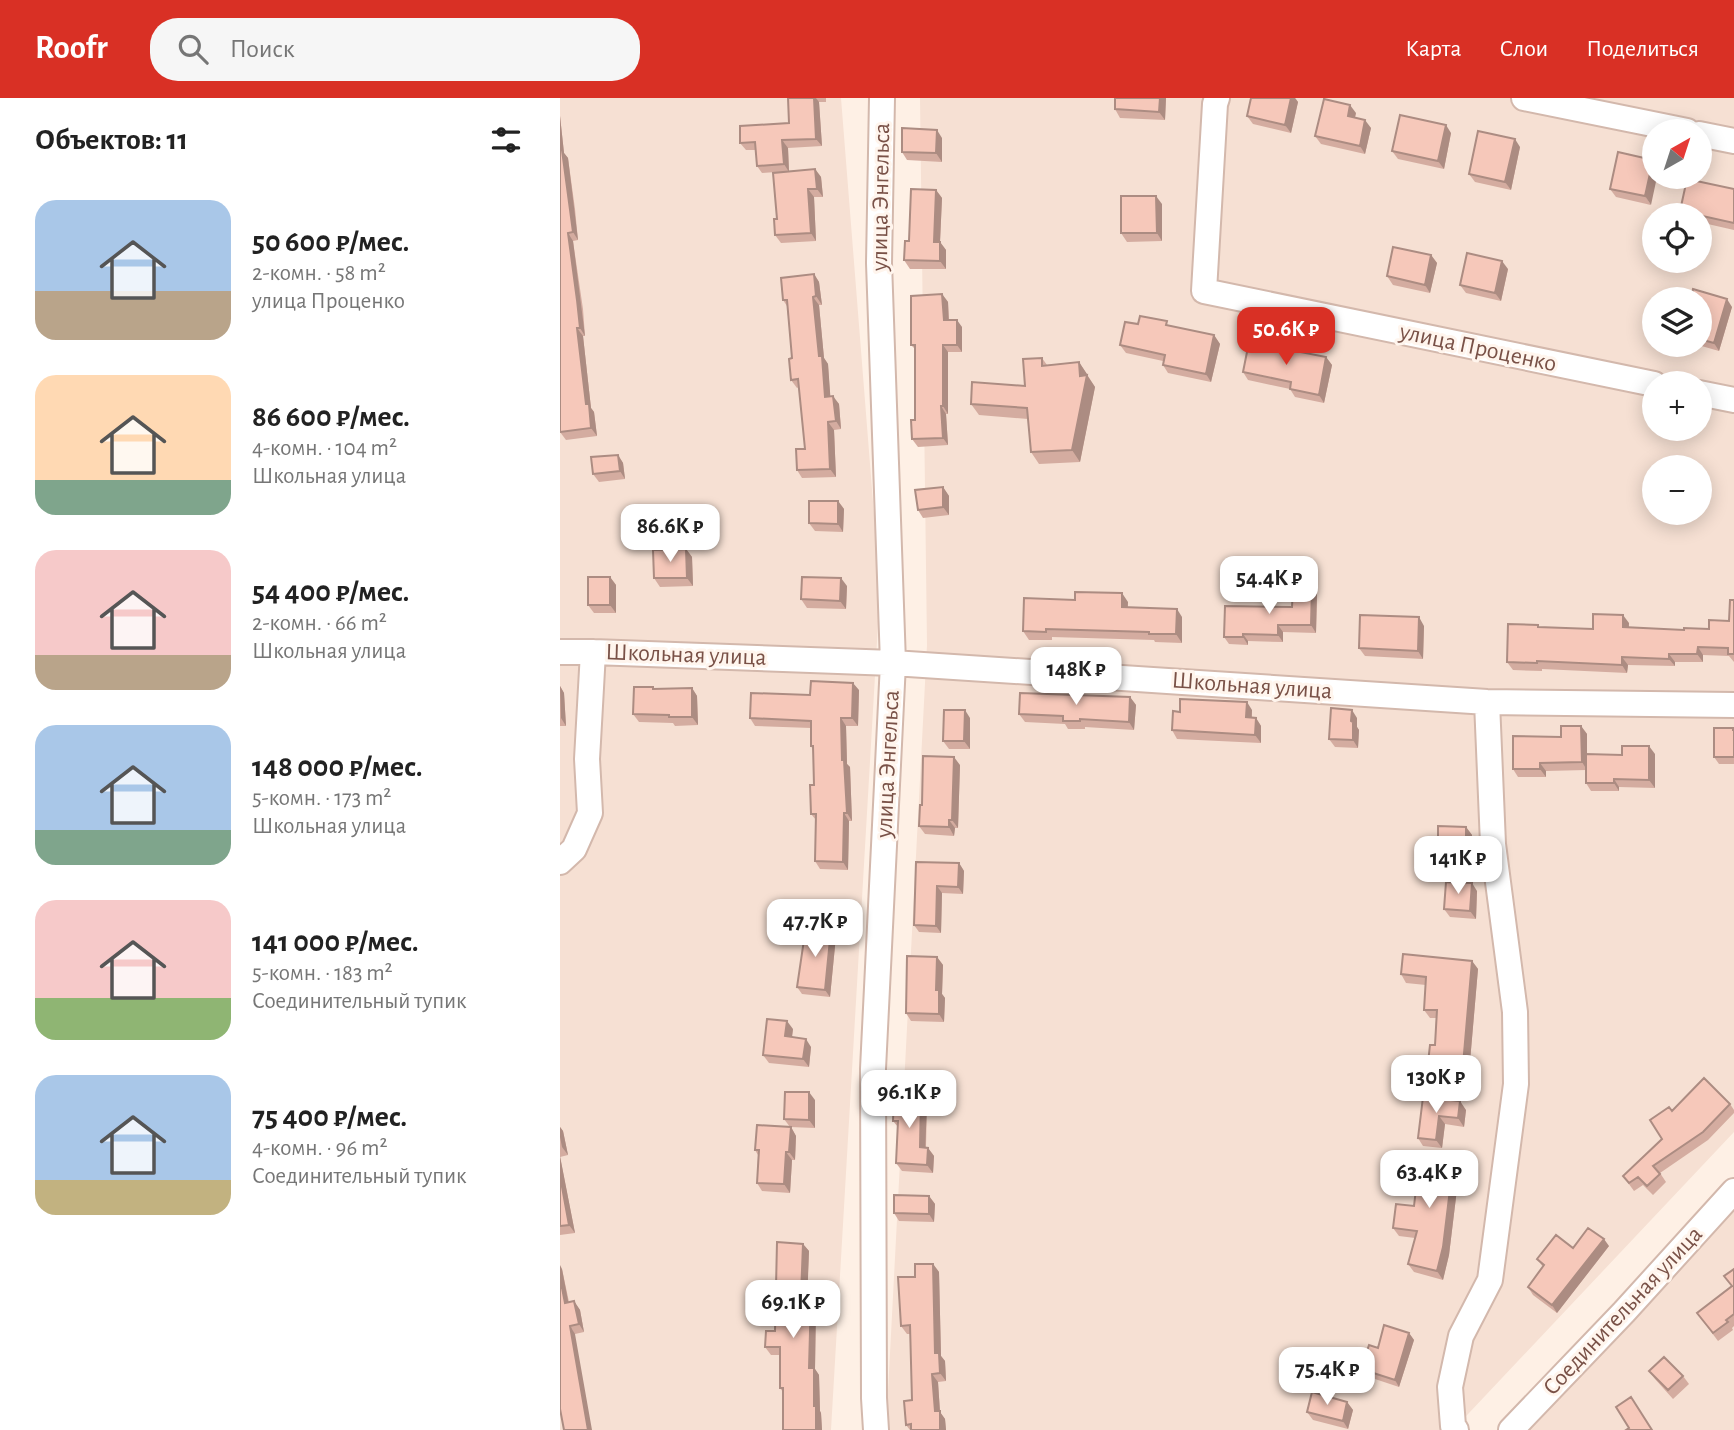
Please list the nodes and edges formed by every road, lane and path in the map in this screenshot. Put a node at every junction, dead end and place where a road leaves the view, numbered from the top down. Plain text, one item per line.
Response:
1 (882, 98) edge
2 (1217, 98) edge
3 (1524, 98) edge
4 (1642, 122) edge
5 (1712, 137) edge
6 (1734, 141) edge
7 (1642, 382) edge
8 (1712, 396) edge
9 (1734, 401) edge
10 (560, 652) edge
11 (593, 652) junction
12 (893, 663) junction
13 (1487, 702) junction
14 (1734, 705) edge
15 (560, 862) edge
16 (1734, 1191) edge
17 (876, 1430) edge
18 (1456, 1430) edge
19 (1511, 1430) edge

1 - 12 street, улица Энгельса
2 - 7 street, улица Проценко
3 - 4 street
5 - 6 street
8 - 9 street
10 - 11 street, Школьная улица
11 - 12 street, Школьная улица
11 - 15 street
12 - 13 street, Школьная улица
12 - 17 street, улица Энгельса
13 - 14 street, Школьная улица
13 - 18 street
16 - 19 street, Соединительная улица

